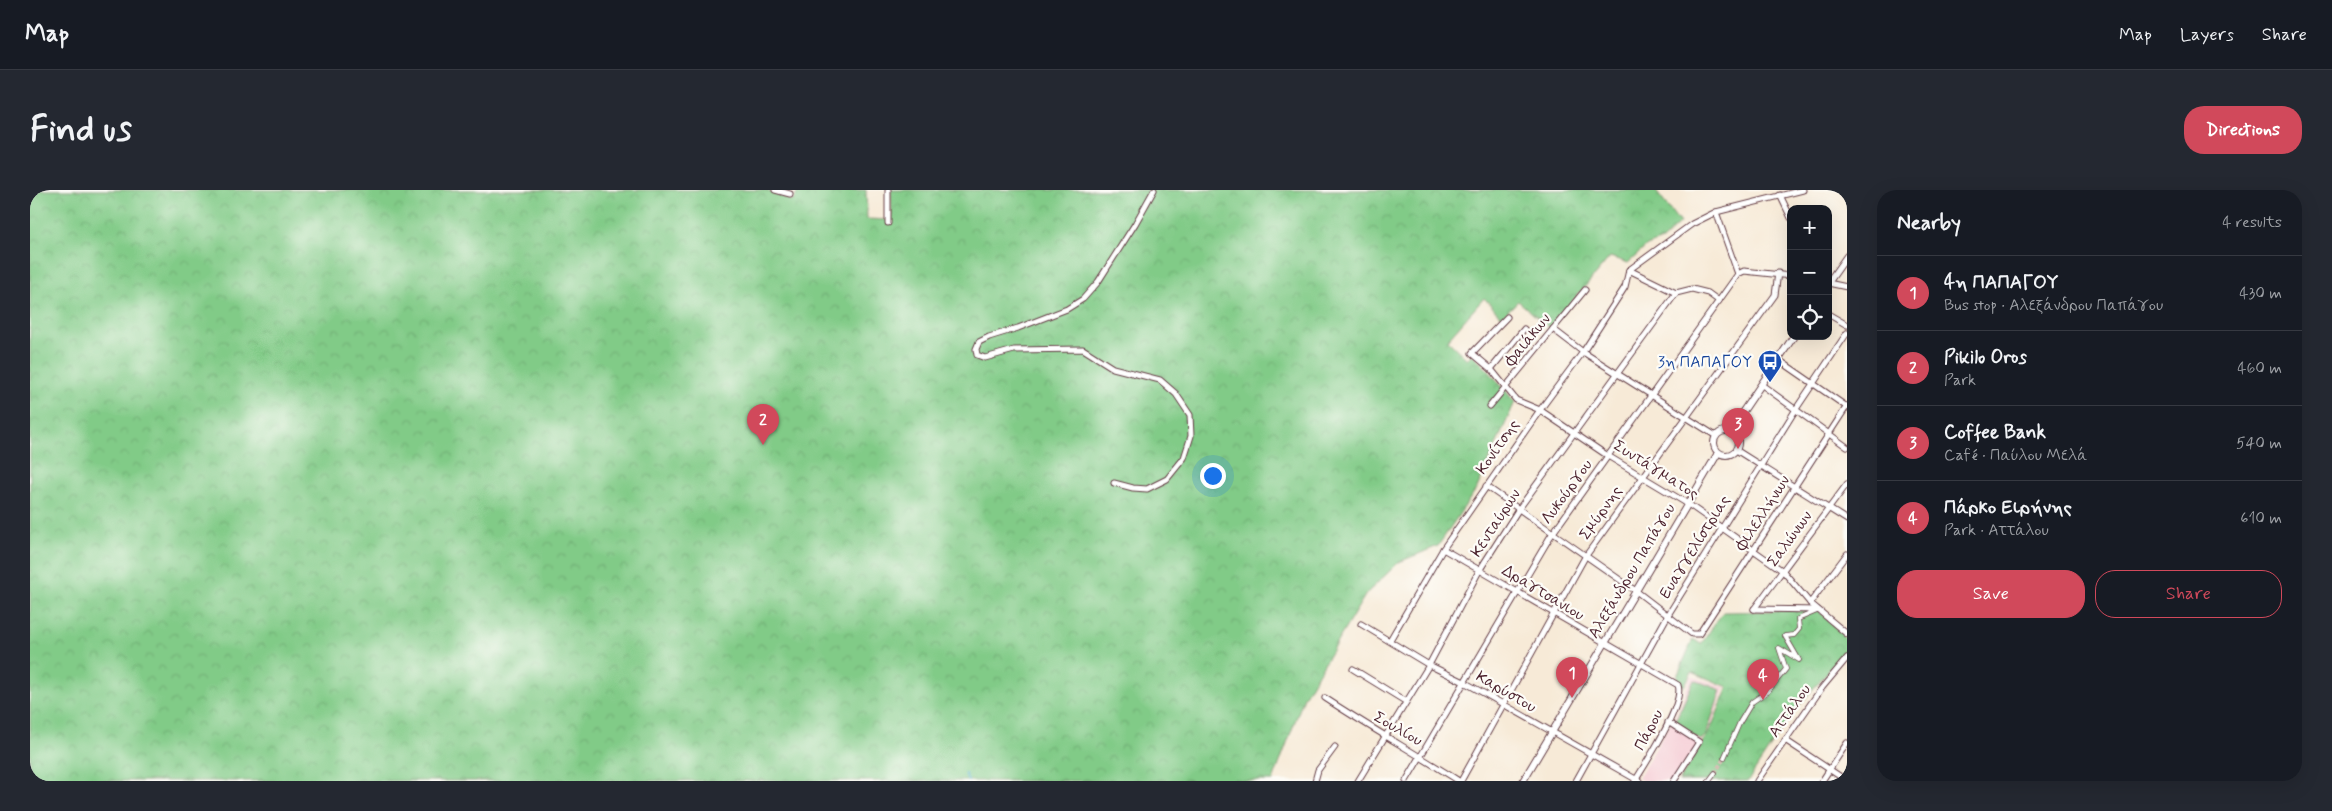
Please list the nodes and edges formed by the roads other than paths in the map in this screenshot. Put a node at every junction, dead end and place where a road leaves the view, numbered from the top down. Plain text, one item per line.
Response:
1 (775, 190) edge
2 (888, 190) edge
3 (1154, 190) edge
4 (1803, 190) edge
5 (790, 194) dead end
6 (1780, 196) junction
7 (1787, 210) edge
8 (1716, 212) junction
9 (888, 223) dead end
10 (1847, 256) edge
11 (1629, 270) junction
12 (1738, 274) junction
13 (1778, 274) junction
14 (1787, 275) edge
15 (1832, 277) edge
16 (1832, 284) edge
17 (1847, 287) edge
18 (1585, 290) dead end
19 (1676, 292) junction
20 (1719, 301) junction
21 (1832, 316) edge
22 (1507, 317) dead end
23 (1847, 325) edge
24 (1524, 329) dead end
25 (1552, 329) junction
26 (1847, 333) edge
27 (1792, 340) edge
28 (1583, 352) junction
29 (1779, 360) junction
30 (1491, 369) junction
31 (1616, 372) junction
32 (1812, 383) junction
33 (1762, 385) junction
34 (1505, 387) junction
35 (1650, 395) junction
36 (1490, 406) dead end
37 (1847, 407) edge
38 (1796, 409) junction
39 (1540, 410) junction
40 (1688, 417) junction
41 (1574, 432) junction
42 (1729, 432) junction
43 (1829, 434) junction
44 (1716, 436) junction
45 (1847, 447) edge
46 (1736, 450) junction
47 (1718, 453) junction
48 (1608, 456) junction
49 (1761, 465) junction
50 (1642, 476) junction
51 (1114, 483) dead end
52 (1847, 484) edge
53 (1486, 486) junction
54 (1795, 486) junction
55 (1688, 504) junction
56 (1828, 508) junction
57 (1518, 510) junction
58 (1847, 520) edge
59 (1722, 528) junction
60 (1553, 533) junction
61 (1443, 549) junction
62 (1753, 551) junction
63 (1847, 554) edge
64 (1585, 557) junction
65 (1480, 571) junction
66 (1783, 571) junction
67 (1517, 590) junction
68 (1636, 591) junction
69 (1810, 603) junction
70 (1819, 610) junction
71 (1553, 614) junction
72 (1668, 615) junction
73 (1361, 624) dead end
74 (1847, 624) edge
75 (1845, 632) edge
76 (1390, 640) junction
77 (1605, 644) junction
78 (1847, 658) edge
79 (1429, 665) junction
80 (1642, 666) junction
81 (1353, 669) dead end
82 (1464, 682) junction
83 (1679, 690) joint
84 (1325, 698) dead end
85 (1405, 700) junction
86 (1503, 705) junction
87 (1668, 722) junction
88 (1552, 733) junction
89 (1384, 737) junction
90 (1785, 740) junction
91 (1847, 743) edge
92 (1335, 747) dead end
93 (1592, 754) junction
94 (1421, 756) junction
95 (1724, 758) tunnel mouth
96 (1830, 770) junction
97 (1715, 773) tunnel mouth
98 (1637, 780) edge
99 (1315, 781) edge
100 (1358, 781) edge
101 (1406, 781) edge
102 (1460, 781) edge
103 (1523, 781) edge
104 (1576, 781) edge
105 (1674, 781) edge
106 (1709, 781) edge
107 (1757, 781) edge
108 (1822, 781) edge
109 (1847, 781) edge

1 - 5 street
2 - 9 street
3 - 51 street
4 - 6 street
6 - 7 street
6 - 8 street
8 - 11 street
8 - 12 street
10 - 15 street
11 - 19 street
11 - 28 street, Κονίτσης
12 - 13 street
12 - 20 street, Λυκούργου
13 - 14 street
13 - 40 street, Σμύρνης
16 - 17 street
18 - 25 street, Φαιάκων
19 - 20 street
19 - 31 street, Κενταύρων
20 - 35 street, Λυκούργου
21 - 23 street
22 - 30 street, Συντάγματος
24 - 30 street
25 - 28 street
25 - 34 street, Φαιάκων
26 - 32 street, Ευαγγελίστριας
27 - 29 street
28 - 31 street
28 - 39 street, Κονίτσης
29 - 32 street
29 - 33 street
30 - 34 street, Συντάγματος
31 - 35 street
31 - 41 street, Κενταύρων
32 - 37 street
32 - 38 street, Ευαγγελίστριας
33 - 38 street
33 - 42 street
34 - 36 street, Φαιάκων
34 - 39 street, Συντάγματος
35 - 40 street
35 - 48 street, Λυκούργου
37 - 43 street, Φιλελλήνων
38 - 43 street
38 - 49 street, Ευαγγελίστριας
39 - 41 street, Συντάγματος
39 - 53 street, Κονίτσης
40 - 44 street
40 - 50 street, Σμύρνης
41 - 48 street, Συντάγματος
41 - 57 street, Κενταύρων
42 - 44 street
42 - 46 street
43 - 45 street
43 - 54 street, Φιλελλήνων
44 - 47 street
46 - 47 street
46 - 49 street
47 - 55 street, Αλεξάνδρου Παπάγου
48 - 50 street, Συντάγματος
48 - 60 street, Λυκούργου
49 - 54 street
49 - 59 street, Ευαγγελίστριας
50 - 55 street, Συντάγματος
50 - 64 street, Σμύρνης
52 - 56 street, Σαλώνων
53 - 57 street
53 - 61 street, Κονίτσης
54 - 56 street
54 - 62 street, Φιλελλήνων
55 - 59 street, Συντάγματος
55 - 68 street, Αλεξάνδρου Παπάγου
56 - 58 street
56 - 66 street, Σαλώνων
57 - 60 street
57 - 65 street, Κενταύρων
59 - 62 street, Συντάγματος
59 - 72 street, Ευαγγελίστριας
60 - 64 street
60 - 67 street, Λυκούργου
61 - 65 street, Δραγτσανιου
61 - 76 street, Κονίτσης
62 - 66 street, Συντάγματος
62 - 72 street, Φιλελλήνων
63 - 69 street
64 - 68 street
64 - 71 street, Σμύρνης
65 - 67 street, Δραγτσανιου
65 - 79 street, Κενταύρων
66 - 69 street, Συντάγματος
66 - 70 street, Σαλώνων
67 - 71 street, Δραγτσανιου
67 - 82 street, Λυκούργου
68 - 72 street
68 - 77 street, Αλεξάνδρου Παπάγου
69 - 70 street, Συντάγματος
70 - 75 street, Συντάγματος
70 - 95 street
71 - 77 street, Δραγτσανιου
71 - 86 street, Σμύρνης
72 - 80 street, Ευαγγελίστριας
73 - 76 street, Καρύστου
74 - 75 street
76 - 79 street, Καρύστου
77 - 80 street, Δραγτσανιου
77 - 88 street, Αλεξάνδρου Παπάγου
78 - 90 street, Αττάλου
79 - 82 street, Καρύστου
79 - 85 street, Κενταύρων
80 - 83 street, Δραγτσανιου
80 - 93 street, Ευαγγελίστριας
81 - 85 street
82 - 86 street, Καρύστου
82 - 94 street, Λυκούργου
83 - 87 street, Πάρου
84 - 89 street, Σουλίου
85 - 89 street, Κενταύρων
86 - 88 street, Καρύστου
86 - 102 street, Σμύρνης
87 - 98 street, Πάρου
87 - 105 street
88 - 93 street, Καρύστου
88 - 103 street, Αλεξάνδρου Παπάγου
89 - 94 street, Σουλίου
89 - 100 street, Κενταύρων
90 - 96 street
90 - 107 street, Αττάλου
91 - 96 street
92 - 99 street
93 - 98 street, Καρύστου
93 - 104 street, Ευαγγελίστριας
94 - 101 street, Λυκούργου
94 - 102 street, Σουλίου
96 - 108 street
96 - 109 street
97 - 106 street

